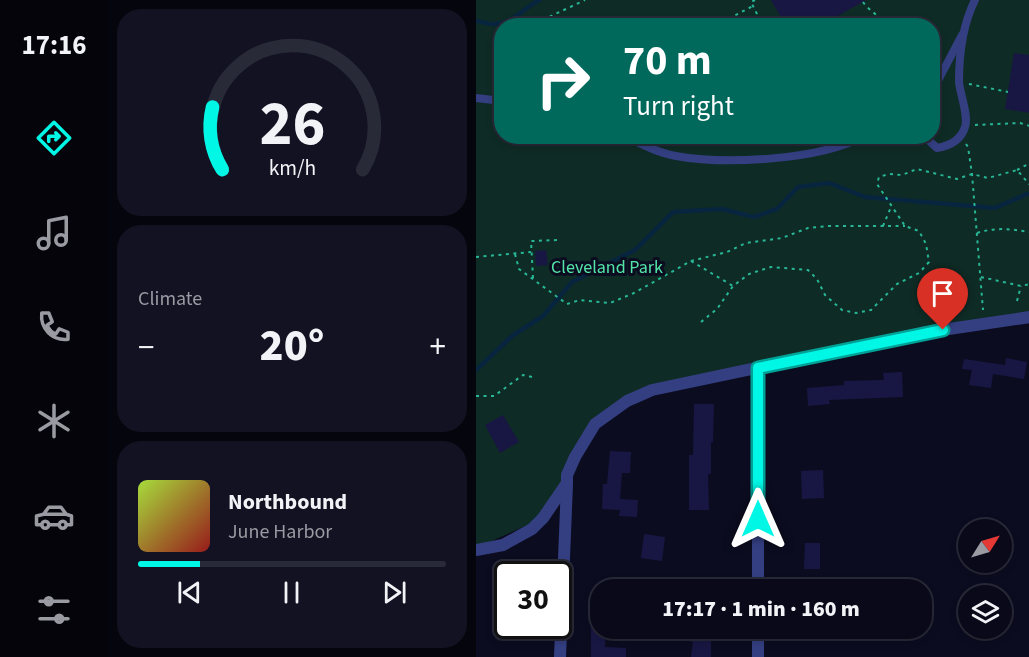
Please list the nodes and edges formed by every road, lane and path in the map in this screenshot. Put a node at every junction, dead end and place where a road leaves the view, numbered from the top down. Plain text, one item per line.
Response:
1 (585, 0) edge
2 (755, 0) edge
3 (975, 0) edge
4 (863, 2) dead end
5 (753, 6) junction
6 (548, 18) edge
7 (730, 18) edge
8 (759, 18) edge
9 (879, 18) edge
10 (964, 31) junction
11 (940, 77) edge
12 (476, 98) edge
13 (494, 100) edge
14 (966, 125) junction
15 (1030, 126) edge
16 (960, 137) junction
17 (644, 144) edge
18 (845, 144) edge
19 (933, 144) edge
20 (1030, 163) edge
21 (1017, 170) junction
22 (972, 174) junction
23 (1030, 185) edge
24 (891, 207) junction
25 (883, 226) junction
26 (905, 226) junction
27 (1030, 232) edge
28 (977, 233) junction
29 (560, 240) dead end
30 (531, 252) junction
31 (515, 254) junction
32 (476, 257) edge
33 (691, 261) junction
34 (981, 277) junction
35 (534, 280) junction
36 (1030, 284) edge
37 (733, 286) junction
38 (1021, 286) junction
39 (1017, 301) dead end
40 (1030, 317) edge
41 (701, 322) dead end
42 (984, 324) junction
43 (758, 368) junction
44 (532, 378) dead end
45 (476, 396) edge
46 (567, 483) junction
47 (476, 550) edge
48 (758, 579) edge
49 (758, 639) edge
50 (560, 657) edge
51 (758, 657) edge

1 - 6 path
2 - 5 path
3 - 10 lane
4 - 9 path
5 - 7 path
5 - 8 path
10 - 11 lane
10 - 14 lane
12 - 13 lane
14 - 15 path
14 - 16 lane
16 - 19 lane
16 - 22 path
17 - 18 lane
20 - 21 path
21 - 22 path
21 - 23 path
22 - 24 path
22 - 28 path
24 - 25 path
24 - 26 path
25 - 26 path
25 - 33 path
26 - 37 path
27 - 28 path
28 - 34 path
29 - 30 path
30 - 31 path
30 - 35 path
31 - 32 path
31 - 35 path
33 - 35 path
33 - 37 path
34 - 38 path
34 - 42 path
36 - 38 path
37 - 41 path
38 - 39 path
40 - 42 street
42 - 43 street
43 - 46 street
43 - 48 street
44 - 45 path
46 - 47 street
46 - 50 street
49 - 51 street

